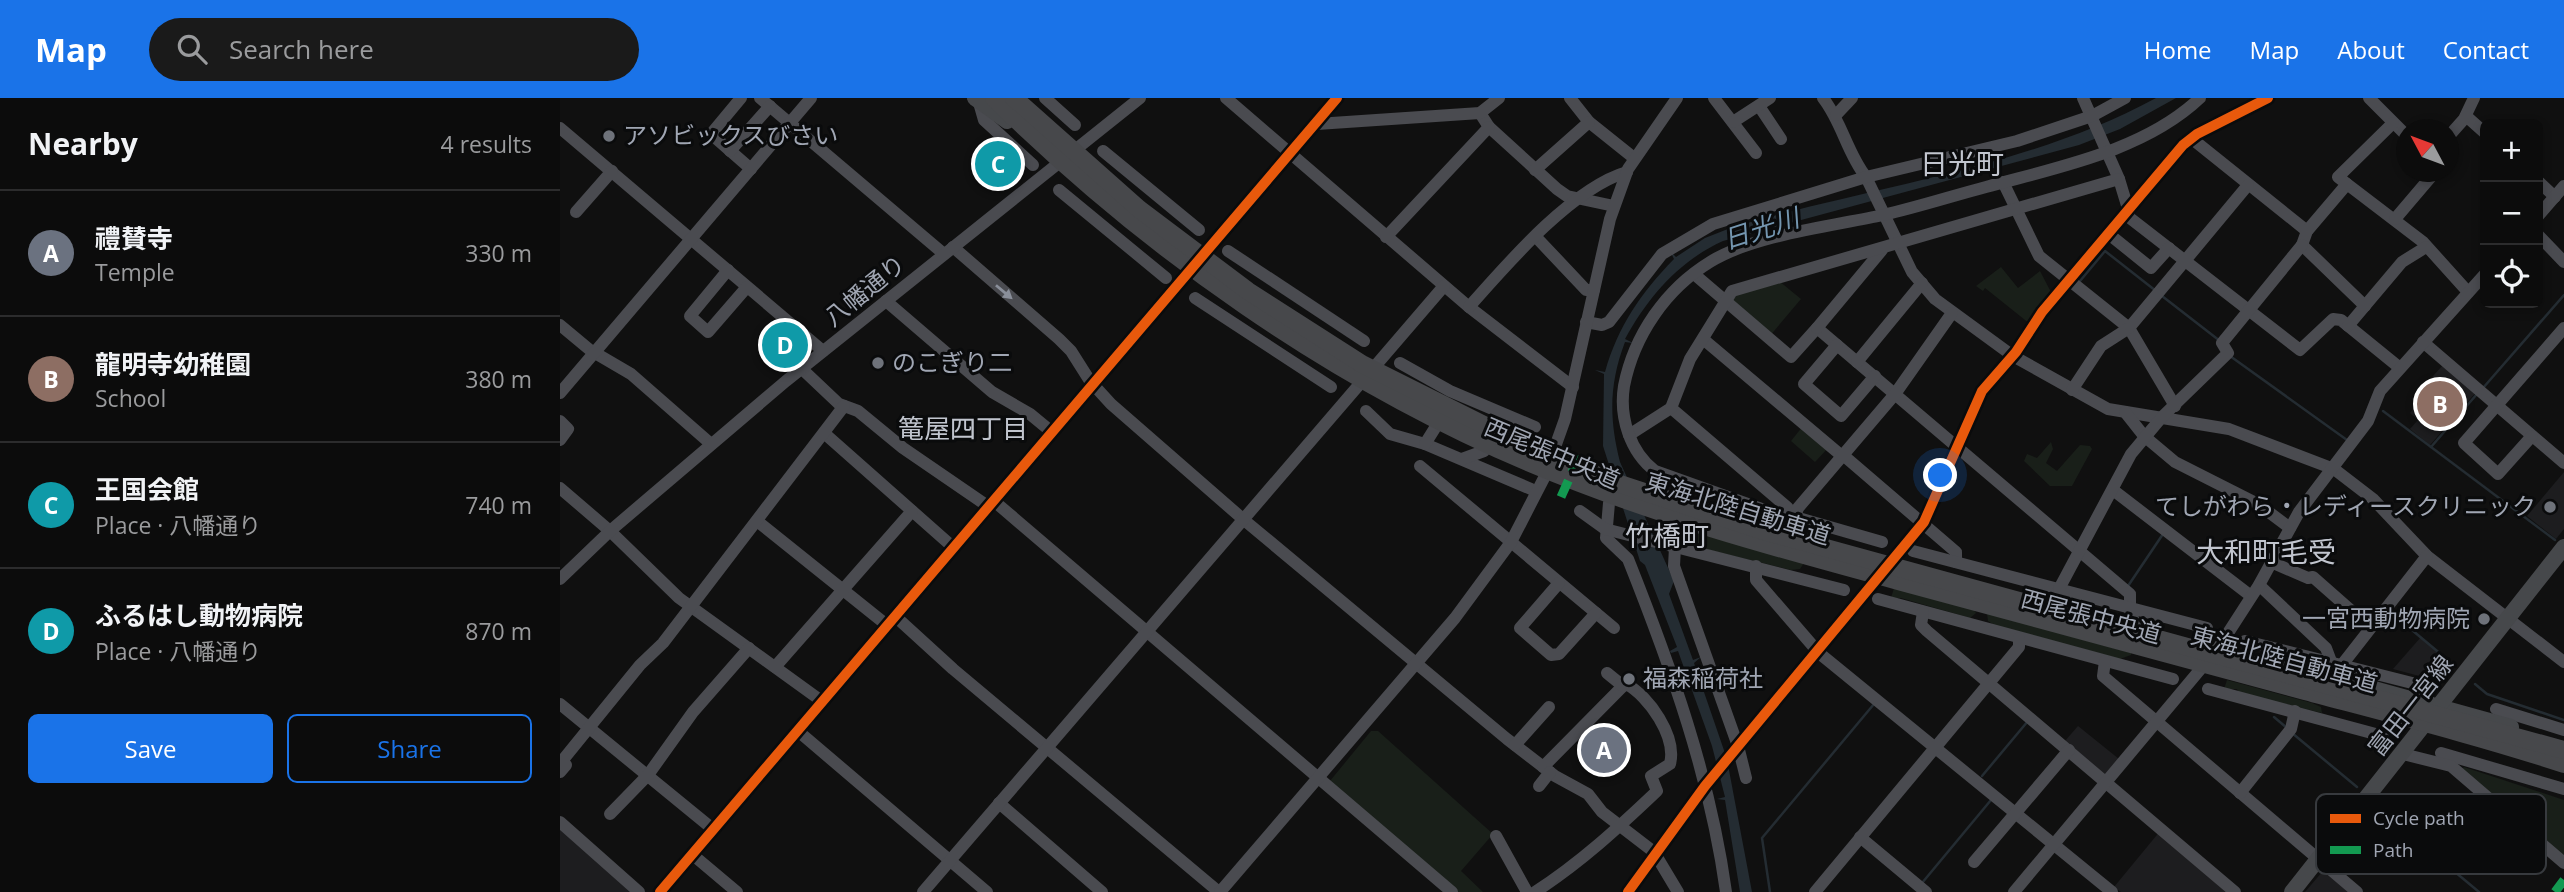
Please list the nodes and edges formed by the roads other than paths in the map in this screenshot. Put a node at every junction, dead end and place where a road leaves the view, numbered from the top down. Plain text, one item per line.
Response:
1 (741, 98) edge
2 (811, 98) edge
3 (983, 98) edge
4 (1012, 98) edge
5 (1045, 98) edge
6 (1140, 98) edge
7 (1226, 98) edge
8 (1337, 98) edge
9 (1570, 98) edge
10 (1714, 98) edge
11 (1823, 98) edge
12 (1852, 98) edge
13 (2083, 98) edge
14 (2125, 98) edge
15 (2200, 98) edge
16 (2268, 98) edge
17 (2369, 98) edge
18 (2474, 98) edge
19 (1674, 99) edge
20 (1493, 100) edge
21 (765, 102) edge
22 (1764, 102) edge
23 (1480, 113) junction
24 (1836, 115) junction
25 (2466, 116) junction
26 (2092, 117) junction
27 (1589, 122) junction
28 (1733, 122) junction
29 (789, 123) junction
30 (2393, 123) junction
31 (1317, 124) junction
32 (2459, 124) edge
33 (1013, 125) junction
34 (1075, 125) dead end
35 (2396, 126) edge
36 (1489, 127) junction
37 (560, 128) edge
38 (2480, 129) edge
39 (995, 131) junction
40 (2191, 138) junction
41 (1781, 139) dead end
42 (1078, 148) junction
43 (730, 151) junction
44 (1103, 151) dead end
45 (2105, 151) junction
46 (1291, 153) junction
47 (1756, 153) dead end
48 (1634, 158) junction
49 (1033, 165) dead end
50 (1056, 166) junction
51 (751, 169) junction
52 (1535, 170) junction
53 (612, 172) junction
54 (1627, 172) junction
55 (1867, 179) junction
56 (2119, 179) junction
57 (2003, 182) junction
58 (2426, 182) edge
59 (2539, 182) edge
60 (2347, 184) junction
61 (2248, 185) junction
62 (2564, 186) edge
63 (1059, 190) dead end
64 (1141, 193) junction
65 (2555, 197) junction
66 (1579, 199) junction
67 (1614, 206) junction
68 (2016, 209) junction
69 (2543, 210) edge
70 (576, 212) dead end
71 (1882, 213) junction
72 (2127, 214) junction
73 (2395, 219) junction
74 (1114, 227) junction
75 (1199, 230) dead end
76 (2307, 231) junction
77 (2110, 235) junction
78 (1386, 237) junction
79 (1535, 237) junction
80 (691, 239) junction
81 (2543, 239) edge
82 (1898, 245) junction
83 (2302, 245) junction
84 (2426, 247) junction
85 (2169, 248) junction
86 (1883, 249) junction
87 (948, 250) junction
88 (1228, 251) dead end
89 (1205, 252) junction
90 (2185, 260) junction
91 (2564, 262) edge
92 (728, 270) junction
93 (1693, 274) junction
94 (1188, 275) junction
95 (1166, 278) dead end
96 (2480, 279) edge
97 (2070, 282) junction
98 (1922, 284) junction
99 (1444, 286) junction
100 (747, 287) junction
101 (1594, 290) junction
102 (2468, 292) junction
103 (1195, 298) dead end
104 (1283, 298) junction
105 (886, 301) junction
106 (1724, 303) junction
107 (2365, 306) junction
108 (1469, 307) junction
109 (2250, 311) junction
110 (1952, 313) junction
111 (1586, 322) junction
112 (560, 325) edge
113 (2348, 326) junction
114 (1817, 328) junction
115 (2129, 328) junction
116 (2564, 328) edge
117 (1264, 336) junction
118 (1703, 339) junction
119 (1364, 341) dead end
120 (2423, 342) junction
121 (1837, 345) junction
122 (823, 351) junction
123 (594, 353) junction
124 (2013, 356) junction
125 (1857, 362) junction
126 (1400, 363) dead end
127 (1377, 364) junction
128 (2400, 368) junction
129 (802, 369) junction
130 (1875, 376) junction
131 (1094, 385) junction
132 (1331, 387) dead end
133 (1359, 387) junction
134 (1573, 387) junction
135 (2072, 390) junction
136 (560, 393) edge
137 (1895, 394) junction
138 (1448, 396) junction
139 (2497, 405) junction
140 (844, 406) junction
141 (2175, 406) junction
142 (1671, 408) junction
143 (1366, 411) dead end
144 (2125, 412) junction
145 (2162, 417) junction
146 (560, 421) edge
147 (1535, 427) dead end
148 (1434, 428) junction
149 (824, 433) junction
150 (1053, 433) junction
151 (1629, 435) junction
152 (2144, 436) junction
153 (2532, 436) junction
154 (560, 440) edge
155 (711, 444) junction
156 (1425, 444) junction
157 (1958, 447) junction
158 (1484, 451) junction
159 (1554, 451) junction
160 (1843, 455) junction
161 (1462, 459) junction
162 (2564, 463) edge
163 (1420, 467) dead end
164 (2333, 470) junction
165 (1544, 478) junction
166 (560, 488) edge
167 (1531, 489) dead end
168 (2113, 490) junction
169 (992, 504) junction
170 (1612, 504) junction
171 (1749, 506) junction
172 (912, 510) junction
173 (1580, 511) dead end
174 (1731, 514) junction
175 (1244, 520) junction
176 (1793, 520) junction
177 (757, 521) junction
178 (1924, 522) junction
179 (2290, 528) junction
180 (1605, 529) junction
181 (610, 531) junction
182 (1805, 536) junction
183 (1511, 542) junction
184 (1882, 542) dead end
185 (1671, 546) junction
186 (2564, 547) edge
187 (954, 548) junction
188 (1913, 551) dead end
189 (2080, 552) junction
190 (2427, 556) junction
191 (1892, 559) junction
192 (2271, 562) junction
193 (1812, 565) junction
194 (1756, 566) junction
195 (1954, 568) junction
196 (1793, 575) junction
197 (560, 579) edge
198 (1873, 582) junction
199 (1559, 583) junction
200 (2259, 584) junction
201 (2059, 589) junction
202 (844, 590) junction
203 (1844, 590) dead end
204 (2251, 596) junction
205 (1878, 599) dead end
206 (691, 606) junction
207 (1976, 609) junction
208 (1923, 612) junction
209 (1596, 613) junction
210 (2355, 614) dead end
211 (2133, 617) junction
212 (2507, 618) junction
213 (892, 621) junction
214 (1615, 628) dead end
215 (2207, 628) dead end
216 (1988, 629) junction
217 (1146, 630) junction
218 (2020, 638) junction
219 (2245, 641) dead end
220 (2219, 647) junction
221 (748, 648) junction
222 (1817, 649) junction
223 (2138, 653) junction
224 (2562, 656) edge
225 (2105, 661) junction
226 (1416, 664) junction
227 (2124, 666) junction
228 (775, 667) junction
229 (2340, 669) junction
230 (2200, 670) junction
231 (1607, 673) dead end
232 (2173, 680) dead end
233 (1990, 682) junction
234 (1623, 686) junction
235 (2424, 687) dead end
236 (2208, 689) dead end
237 (823, 702) junction
238 (560, 704) edge
239 (1549, 706) dead end
240 (2440, 706) junction
241 (2496, 709) dead end
242 (2295, 711) junction
243 (2333, 714) junction
244 (2526, 718) junction
245 (2156, 722) junction
246 (2509, 726) junction
247 (590, 728) junction
248 (2422, 730) junction
249 (2564, 730) edge
250 (799, 731) junction
251 (2383, 736) dead end
252 (2564, 743) edge
253 (1515, 745) junction
254 (1738, 746) junction
255 (1936, 746) junction
256 (1047, 747) junction
257 (2069, 750) junction
258 (2564, 750) edge
259 (2441, 753) dead end
260 (2403, 754) junction
261 (2454, 761) junction
262 (2564, 764) edge
263 (1547, 769) junction
264 (2532, 771) junction
265 (560, 772) edge
266 (2564, 773) edge
267 (648, 775) junction
268 (1318, 778) junction
269 (1746, 778) dead end
270 (2106, 782) junction
271 (1539, 786) dead end
272 (1705, 786) junction
273 (2564, 789) edge
274 (2240, 793) junction
275 (2371, 794) edge
276 (2490, 794) edge
277 (999, 803) junction
278 (2015, 813) junction
279 (610, 814) dead end
280 (560, 822) edge
281 (1620, 826) junction
282 (714, 830) junction
283 (1496, 836) dead end
284 (1860, 837) junction
285 (2054, 844) junction
286 (2546, 846) edge
287 (693, 855) junction
288 (1655, 857) junction
289 (2316, 857) edge
290 (950, 860) junction
291 (1973, 862) dead end
292 (2316, 862) edge
293 (2564, 863) edge
294 (2336, 874) edge
295 (639, 892) edge
296 (660, 892) edge
297 (737, 892) edge
298 (923, 892) edge
299 (987, 892) edge
300 (1102, 892) edge
301 (1220, 892) edge
302 (1452, 892) edge
303 (1527, 892) edge
304 (1535, 892) edge
305 (1628, 892) edge
306 (1678, 892) edge
307 (1726, 892) edge
308 (1815, 892) edge
309 (1926, 892) edge
310 (2014, 892) edge
311 (2112, 892) edge
312 (2235, 892) edge
313 (2292, 892) edge
314 (2357, 892) edge

1 - 43 street
2 - 29 street
3 - 33 main road, 西尾張中央道
3 - 39 street
3 - 262 highway, 東海北陸自動車道, bridge
4 - 42 main road, 西尾張中央道
4 - 258 highway, 東海北陸自動車道, bridge
5 - 34 street
6 - 42 street, 八幡通り
7 - 46 street
8 - 31 street
9 - 27 street
10 - 28 street
11 - 24 street
12 - 24 street
13 - 26 street
14 - 26 street
15 - 45 street
16 - 40 street
17 - 30 street
18 - 25 street
19 - 48 street
20 - 23 street
21 - 29 street
21 - 43 street
22 - 28 street
22 - 41 street
23 - 31 street
23 - 36 street
24 - 55 street
25 - 32 street
25 - 38 street
26 - 45 street
26 - 55 street
27 - 48 street
27 - 52 street
28 - 47 street
29 - 51 street
29 - 87 street
30 - 35 street
30 - 60 street
31 - 46 street
33 - 39 street
33 - 50 main road, 西尾張中央道
36 - 52 street
36 - 78 street
37 - 53 street
39 - 49 street
40 - 61 street
40 - 72 street
42 - 50 street, 八幡通り
42 - 64 main road, 西尾張中央道
43 - 51 street
44 - 64 street
45 - 56 street
45 - 57 street
46 - 78 street
46 - 89 street
48 - 54 street
50 - 74 main road, 西尾張中央道
50 - 87 street, 八幡通り
51 - 80 street
52 - 66 street
53 - 70 street
53 - 80 street
54 - 66 street
54 - 67 street
55 - 71 street
55 - 111 street
56 - 68 street
56 - 72 street
57 - 68 street
57 - 71 street
58 - 73 street
59 - 65 street
60 - 73 street
60 - 76 street
61 - 76 street
61 - 90 street
62 - 65 street
63 - 74 street
64 - 75 street
64 - 89 main road, 西尾張中央道
65 - 69 street
66 - 67 street
66 - 79 street
67 - 101 street
68 - 82 street
68 - 97 street
71 - 82 street
71 - 93 street
72 - 77 street
72 - 85 street
73 - 84 street
74 - 94 main road, 西尾張中央道
74 - 95 street
76 - 83 street
77 - 85 street
77 - 97 street
78 - 99 street
79 - 101 street
79 - 108 street
80 - 92 street
80 - 123 street
81 - 91 street
82 - 86 street
82 - 98 street
83 - 107 street
83 - 109 street
84 - 102 street
84 - 107 street
85 - 90 street
86 - 106 street
86 - 114 street
87 - 105 street, 八幡通り
87 -> 131 street
88 - 104 street
89 - 94 street
89 - 104 main road, 西尾張中央道
90 - 109 street
90 - 115 street
92 - 100 street
92 - 100 street
93 - 106 street
93 - 151 street
94 - 117 main road, 西尾張中央道
94 - 131 street
96 - 102 street
97 - 115 street
97 - 124 street
98 - 110 street
98 - 125 street
99 - 108 street
99 - 127 street
100 - 122 street
101 - 111 street
102 - 120 street
103 - 117 street
104 - 119 street
104 - 127 main road, 西尾張中央道
105 - 122 street, 八幡通り
105 - 150 street
106 - 114 street
106 - 118 street
107 - 113 street
108 - 134 street
109 - 113 street
109 - 141 street
110 - 124 street
110 - 137 street
111 - 134 street
112 - 123 street
113 - 128 street
114 - 121 street
115 - 135 street
115 - 141 street
116 - 139 street
117 - 132 street
117 - 133 main road, 西尾張中央道
118 - 142 street
118 - 160 street
120 - 128 street
120 - 139 street
121 - 125 street
121 - 130 street
122 - 129 street, 八幡通り
123 - 136 street
123 - 155 street
124 - 135 street
124 - 157 street
125 - 130 street
126 - 138 street
127 - 133 street
127 - 138 main road, 西尾張中央道
128 - 164 street
129 - 140 street
129 - 155 street, 八幡通り
130 - 137 street
131 - 150 street
131 - 175 street
133 - 148 main road, 西尾張中央道
133 - 175 street
134 - 159 street
135 - 144 street
137 - 157 street
137 - 160 street
138 - 147 street
138 - 159 main road, 西尾張中央道
139 - 153 street
139 - 153 street
140 - 149 street
140 - 169 street
141 - 145 street
142 - 151 street
142 - 176 street
143 - 156 street
144 - 145 street
144 - 152 street
145 - 152 street
145 - 164 street
146 - 154 street
148 - 156 street
148 - 158 main road, 西尾張中央道
149 - 172 street
149 - 177 street
150 - 169 street
151 - 171 street
152 - 168 street
152 - 179 street
153 - 162 street
155 - 181 street, 八幡通り
156 - 161 street
157 - 178 street
157 - 189 street
158 - 161 street
158 - 165 main road, 西尾張中央道
159 - 165 street
159 - 174 main road, 西尾張中央道
160 - 176 street
160 - 178 street
161 - 167 street
163 - 183 street
164 - 179 street
164 - 190 street
165 - 170 main road, 西尾張中央道
165 - 183 street
166 - 181 street
168 - 189 street
168 - 204 street
169 - 187 street
169 - 217 street
170 - 180 street
170 - 193 main road, 西尾張中央道
171 - 174 street
171 - 176 street
172 - 187 street
172 - 202 street
173 - 180 street
174 - 182 main road, 西尾張中央道
175 - 217 street
175 - 226 street
176 - 182 street
176 - 184 street
177 - 202 street
177 - 206 street
178 - 191 street
178 - 195 street
179 - 192 street
180 - 185 street
180 - 272 street
181 - 197 street, 八幡通り
181 - 206 street
182 - 191 main road, 西尾張中央道
183 - 199 street
183 - 226 street
185 - 194 street
185 - 254 street
186 - 212 main road, 富田一宮線
187 - 213 street
188 - 195 street
189 - 201 street
189 - 211 street
190 - 212 street
190 - 229 street
191 - 195 main road, 西尾張中央道
191 - 198 street
192 - 200 street
192 - 210 street
193 - 196 street
193 - 198 main road, 西尾張中央道
194 - 196 street
194 - 222 street
195 - 201 street
195 - 211 main road, 西尾張中央道
196 - 203 street
198 - 207 main road, 西尾張中央道
198 - 222 street
199 - 209 street
199 - 209 street
200 - 204 street
200 - 229 street
201 - 211 street
202 - 213 street
202 - 228 street
204 - 220 street
205 - 208 street
206 - 221 street
206 - 247 street
207 - 216 street
207 - 223 main road, 西尾張中央道
208 - 216 street
208 - 233 street
209 - 214 street
211 - 215 street
211 - 220 main road, 西尾張中央道
212 - 224 street
212 - 240 main road, 富田一宮線
213 - 237 street
213 - 256 street
216 - 218 street
217 - 256 street
217 - 268 street
218 - 225 street
218 - 233 street
219 - 229 street
220 - 229 main road, 西尾張中央道
220 - 230 street
221 - 228 street
221 - 267 street
222 - 254 street
222 - 255 street
223 - 227 street
223 - 230 main road, 西尾張中央道
225 - 227 street
225 - 245 street
226 - 253 street
226 - 268 street
227 - 232 street
228 - 237 street
229 - 235 street
229 - 240 main road, 西尾張中央道
230 - 243 main road, 西尾張中央道
230 - 245 street
231 - 234 street
233 - 255 street
233 - 257 street
234 - 263 street
234 - 281 street
236 - 242 street
237 - 250 street
238 - 247 street
239 - 253 street
240 - 246 main road, 西尾張中央道
240 - 248 main road, 富田一宮線
241 - 244 street
242 - 243 street
242 - 274 street
243 - 248 main road, 西尾張中央道
243 - 251 street
244 - 246 street
244 - 249 street
245 - 270 street
245 - 274 street
246 - 252 main road, 西尾張中央道
247 - 265 street
247 - 267 street
248 - 260 main road, 富田一宮線
248 - 264 main road, 西尾張中央道
250 - 282 street
250 - 290 street
253 - 263 street
254 - 269 street
254 - 272 street
255 - 278 street
255 - 284 street
256 - 277 street
256 - 301 street
257 - 270 street
257 - 278 street
259 - 261 street
260 - 261 street
260 - 275 main road, 富田一宮線
261 - 264 street
261 - 276 street
263 - 271 street
263 - 281 street
264 - 266 main road, 西尾張中央道
264 - 273 street
267 - 279 street
267 - 282 street
268 - 301 street
268 - 302 street
270 - 285 street
270 - 312 street
272 - 288 street
272 - 307 street
274 - 289 street
277 - 290 street
277 - 300 street
278 - 285 street
278 - 291 street
280 - 295 street
281 - 288 street
281 - 304 street
282 - 287 street
283 - 303 street
284 - 308 street
284 - 309 street
285 - 310 street
285 - 311 street
286 - 293 street
287 - 296 street
287 - 297 street
288 - 305 street
288 - 306 street
290 - 298 street
290 - 299 street
292 - 313 main road, 富田一宮線
294 - 314 street

